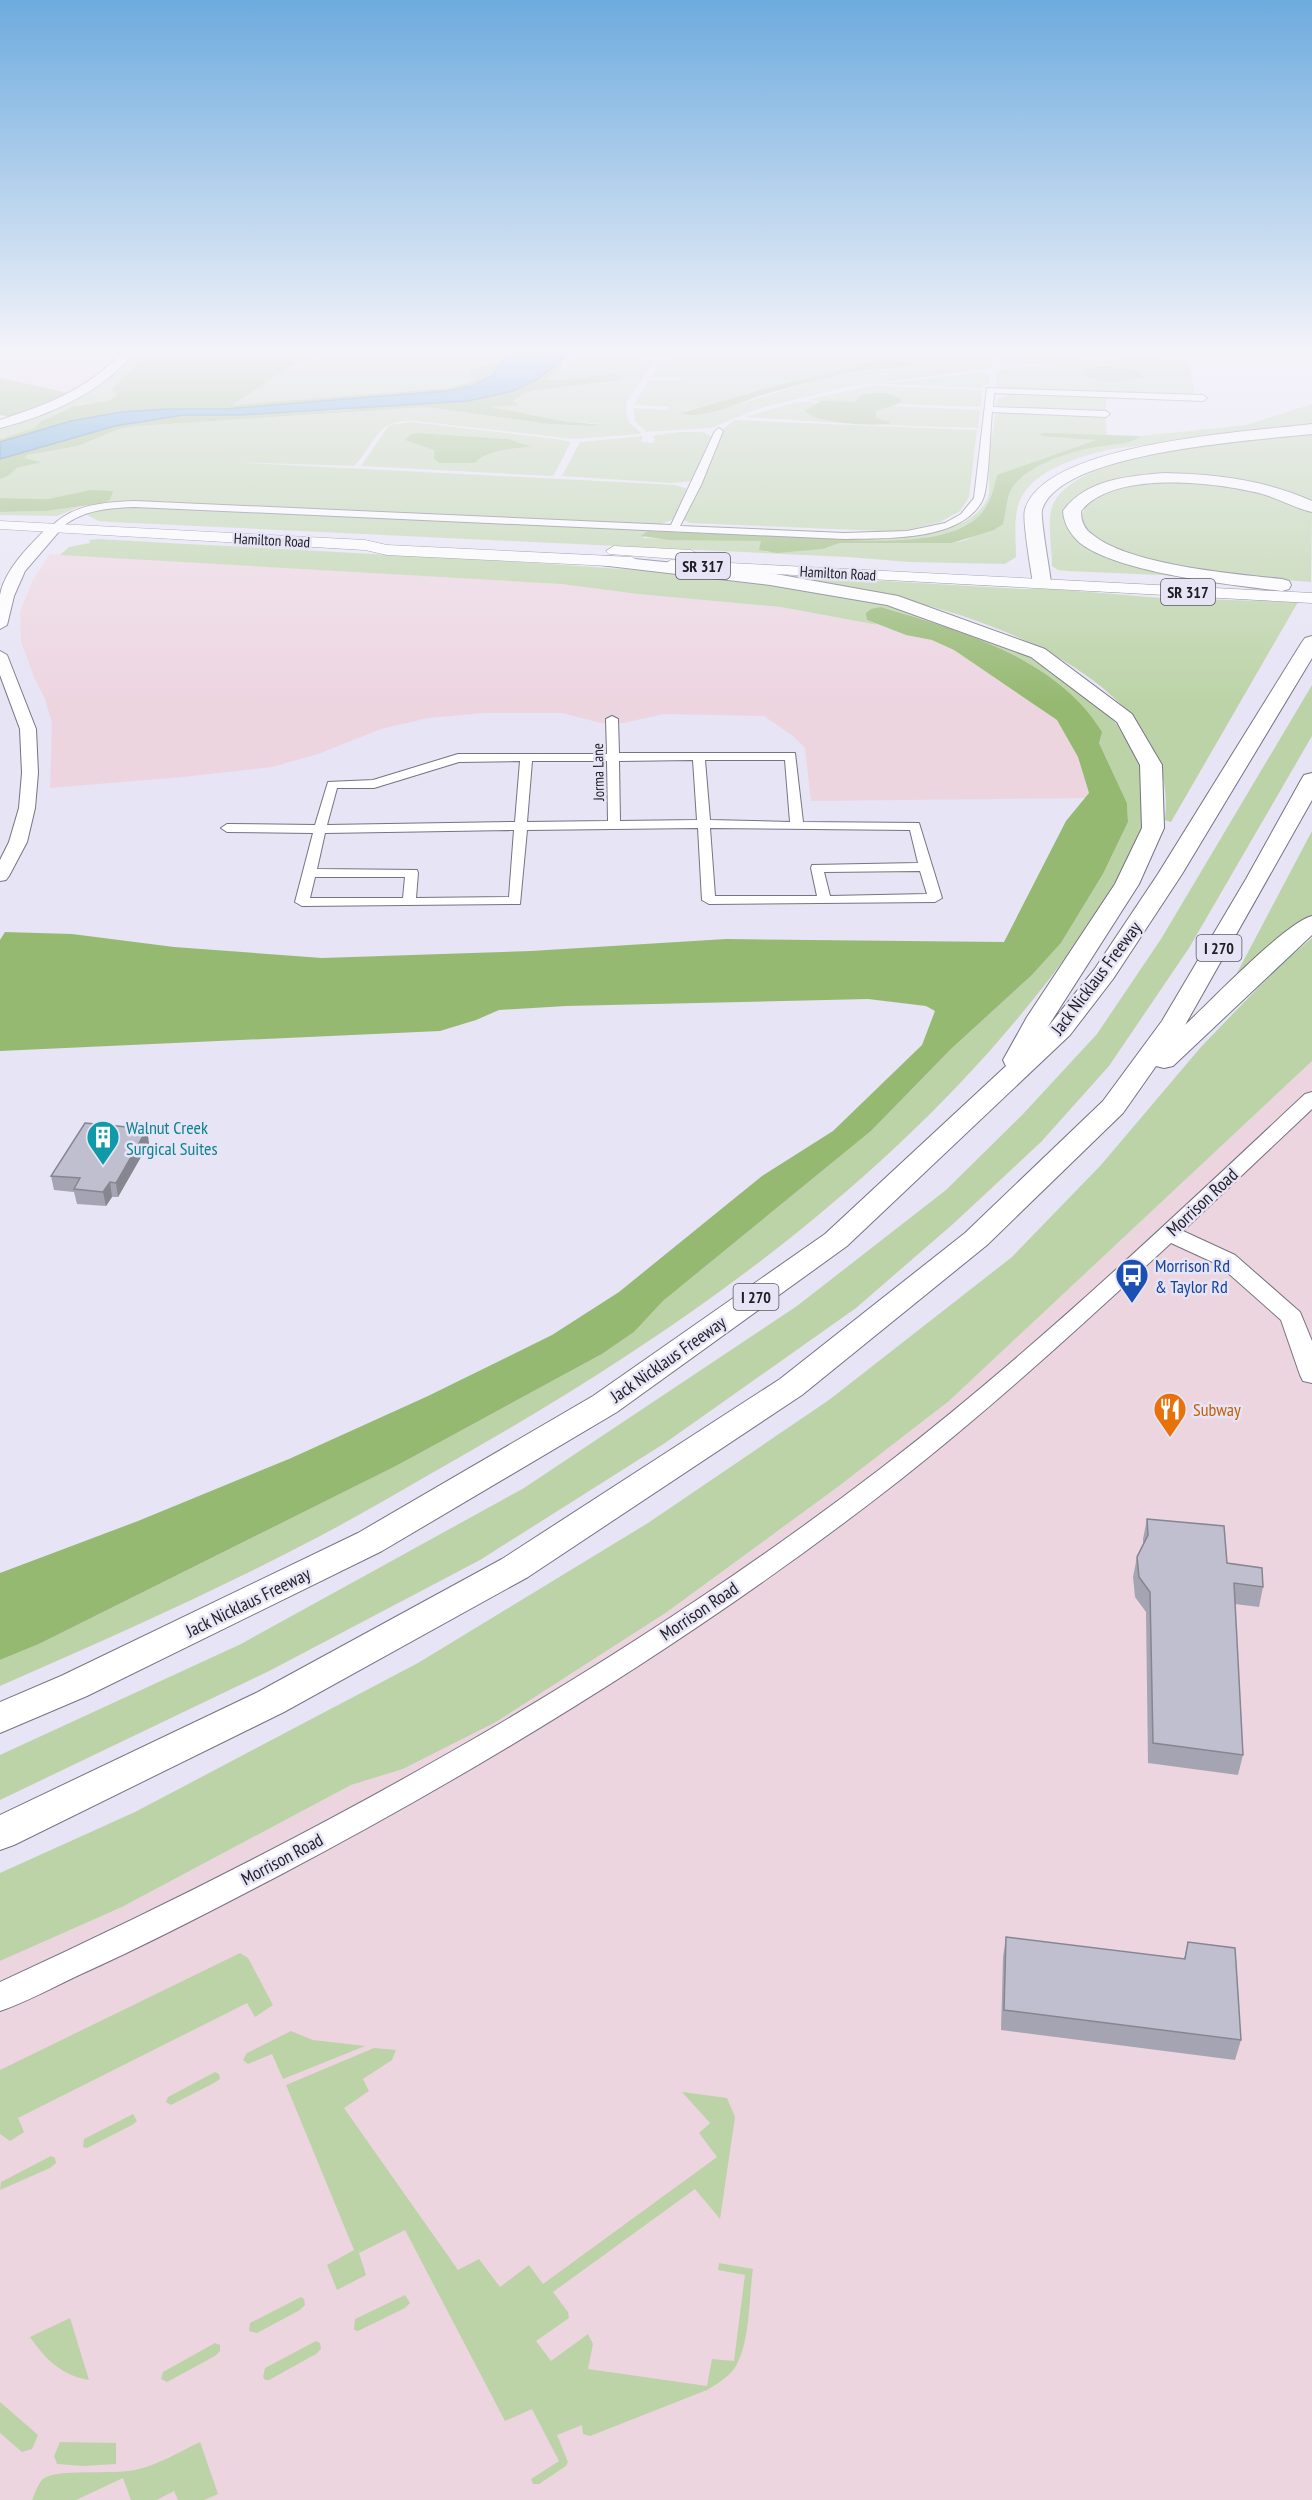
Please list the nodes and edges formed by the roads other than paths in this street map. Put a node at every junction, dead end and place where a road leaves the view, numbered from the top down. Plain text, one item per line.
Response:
1 (703, 469) edge
2 (983, 469) edge
3 (1078, 469) edge
4 (1312, 507) edge
5 (0, 525) edge
6 (55, 528) junction
7 (674, 528) junction
8 (365, 545) junction
9 (606, 561) junction
10 (1041, 578) junction
11 (1312, 587) edge
12 (1286, 591) junction
13 (1312, 598) edge
14 (0, 625) edge
15 (1312, 625) edge
16 (1312, 642) edge
17 (0, 655) edge
18 (612, 719) dead end
19 (1264, 722) junction
20 (699, 756) junction
21 (526, 757) junction
22 (613, 757) junction
23 (1312, 780) edge
24 (704, 824) junction
25 (614, 825) junction
26 (521, 826) junction
27 (797, 826) junction
28 (227, 828) dead end
29 (320, 829) junction
30 (925, 867) junction
31 (309, 873) junction
32 (0, 876) edge
33 (824, 900) junction
34 (409, 901) junction
35 (1312, 923) edge
36 (1004, 1083) junction
37 (1311, 1100) edge
38 (1113, 1107) junction
39 (1169, 1233) junction
40 (1312, 1376) edge
41 (0, 1718) edge
42 (0, 1833) edge
43 (0, 1996) edge

1 - 7 street
2 - 7 street
3 - 10 highway
4 - 12 highway
5 - 6 main road, Hamilton Road / SR 317
6 - 7 street
6 - 8 main road, Hamilton Road / SR 317
6 - 14 main road
8 - 9 main road, Hamilton Road / SR 317
8 - 10 main road, Hamilton Road / SR 317
9 - 10 main road, Hamilton Road / SR 317
9 - 36 highway
10 - 12 main road, Hamilton Road / SR 317
11 - 12 main road, Hamilton Road / SR 317
12 - 13 main road, Hamilton Road / SR 317
15 - 19 highway
16 - 19 highway, Jack Nicklaus Freeway / I 270
17 - 32 main road
18 - 22 street, Jorma Lane
19 - 36 highway, Jack Nicklaus Freeway / I 270
20 - 22 street
20 - 24 street
20 - 27 street
21 - 22 street
21 - 26 street
21 - 29 street
22 - 25 street, Jorma Lane
23 - 38 highway, I 270
24 - 25 street
24 - 27 street
24 - 33 street
25 - 26 street
26 - 29 street
26 - 34 street
27 - 30 street
28 - 29 street
29 - 31 street
30 - 33 street
30 - 33 street
31 - 34 street
31 - 34 street
35 - 38 highway
36 - 41 highway, Jack Nicklaus Freeway / I 270
37 - 39 main road, Morrison Road
38 - 42 highway, I 270
39 - 40 main road
39 - 43 main road, Morrison Road

